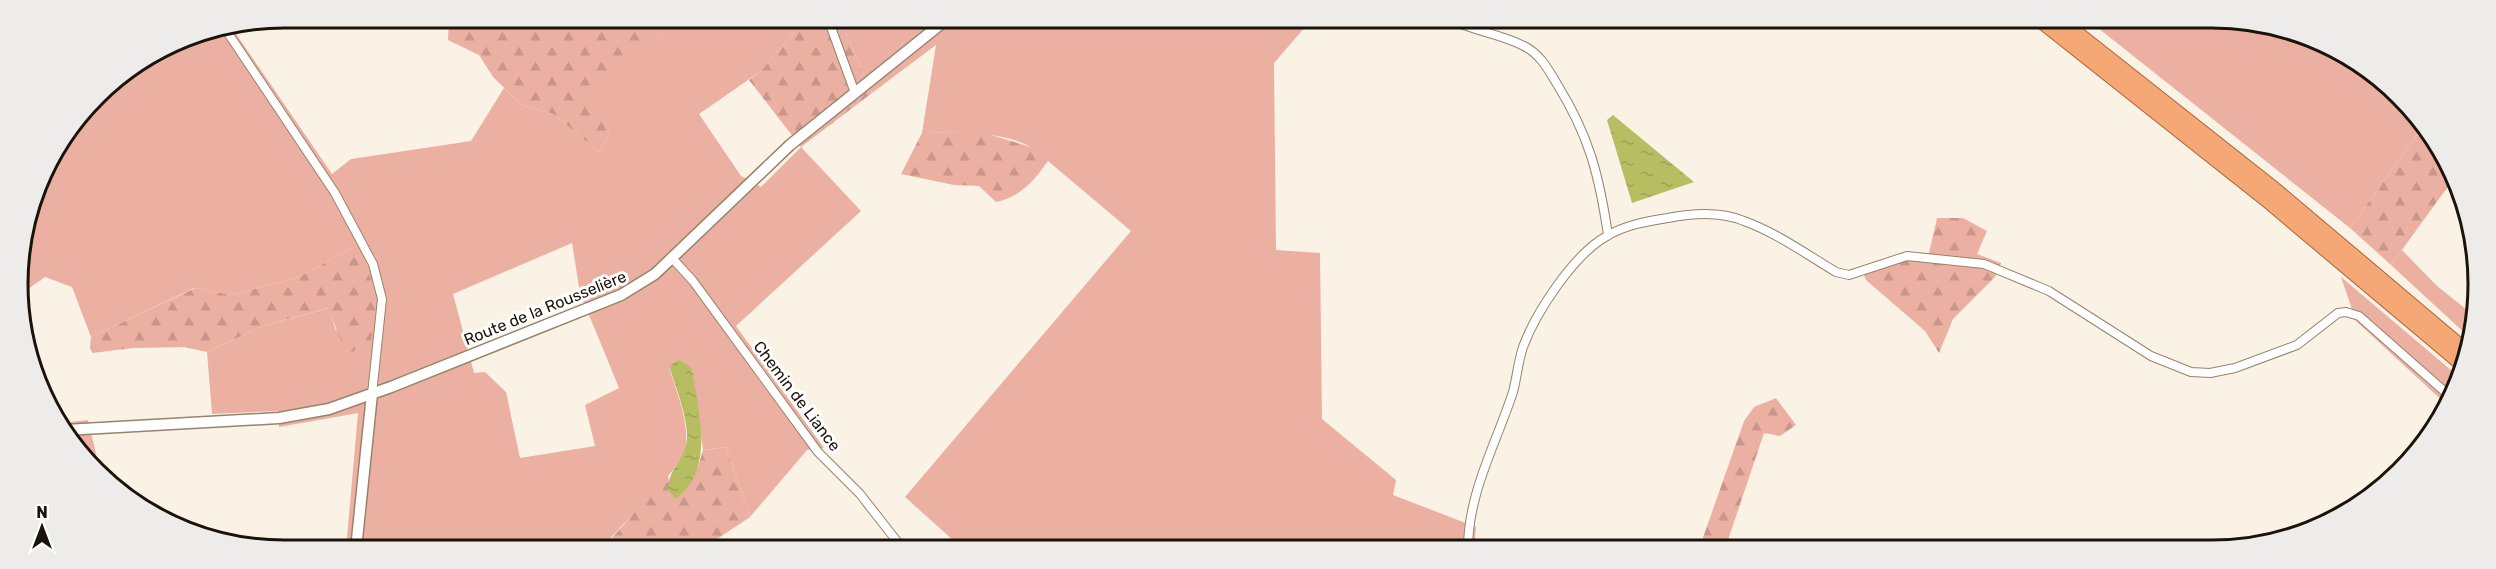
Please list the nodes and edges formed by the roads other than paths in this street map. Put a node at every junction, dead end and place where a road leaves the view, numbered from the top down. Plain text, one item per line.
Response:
1 (831, 28) edge
2 (936, 28) edge
3 (1475, 28) edge
4 (2050, 28) edge
5 (2070, 28) edge
6 (229, 34) edge
7 (855, 93) junction
8 (1608, 235) junction
9 (672, 258) junction
10 (2460, 346) edge
11 (2456, 359) edge
12 (2444, 391) edge
13 (372, 394) junction
14 (74, 430) edge
15 (357, 540) edge
16 (896, 540) edge
17 (1468, 540) edge

1 - 7 street
2 - 7 street, Route de la Rousselière
3 - 8 street
4 - 11 highway
5 - 10 highway
6 - 13 street
7 - 9 street, Route de la Rousselière
8 - 12 street
8 - 17 street
9 - 13 street, Route de la Rousselière
9 - 16 street, Chemin de Liance
13 - 14 street, Route de la Rousselière
13 - 15 street

